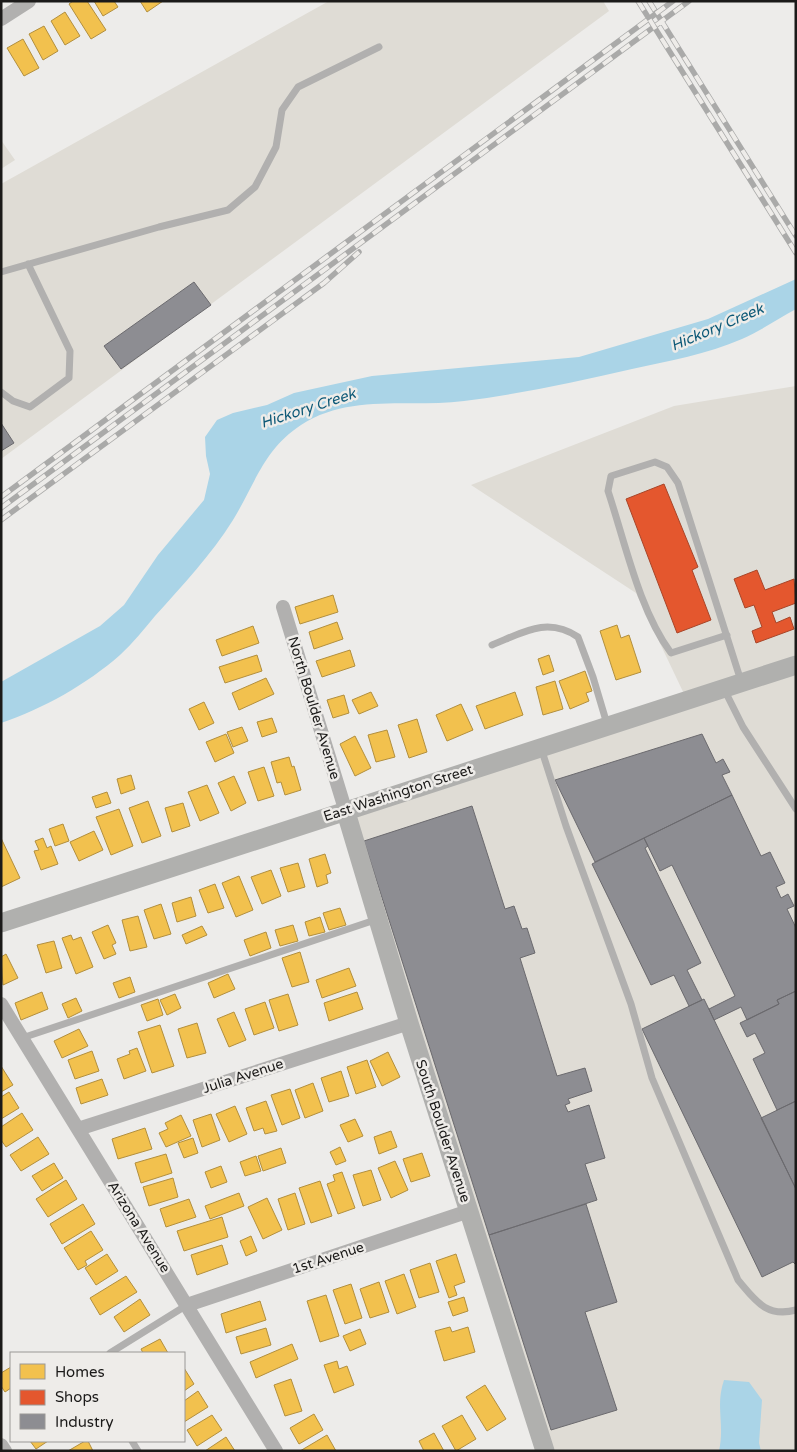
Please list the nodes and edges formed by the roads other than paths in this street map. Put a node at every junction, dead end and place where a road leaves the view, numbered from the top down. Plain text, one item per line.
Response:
1 (29, 1) edge
2 (1, 18) edge
3 (379, 47) dead end
4 (28, 264) junction
5 (1, 272) edge
6 (1, 392) edge
7 (283, 607) dead end
8 (726, 635) junction
9 (492, 645) dead end
10 (796, 665) edge
11 (742, 683) junction
12 (724, 689) junction
13 (608, 727) junction
14 (541, 748) junction
15 (346, 809) junction
16 (796, 809) edge
17 (378, 919) junction
18 (1, 923) edge
19 (1, 1004) edge
20 (409, 1023) junction
21 (22, 1038) junction
22 (78, 1129) junction
23 (469, 1211) junction
24 (187, 1305) junction
25 (796, 1310) edge
26 (112, 1352) edge
27 (1, 1445) edge
28 (5, 1451) edge
29 (276, 1451) edge
30 (545, 1451) edge

1 - 2 street
3 - 4 lane
4 - 5 lane
4 - 6 lane
7 - 15 street, North Boulder Avenue
8 - 8 lane
8 - 11 lane
9 - 13 lane
10 - 11 street, East Washington Street
11 - 12 street, East Washington Street
12 - 13 street, East Washington Street
12 - 16 lane
13 - 14 street, East Washington Street
14 - 15 street, East Washington Street
14 - 25 lane
15 - 17 street, South Boulder Avenue
15 - 18 street, East Washington Street
17 - 20 street, South Boulder Avenue
17 - 21 lane
19 - 21 street, Arizona Avenue
20 - 22 street, Julia Avenue
20 - 23 street, South Boulder Avenue
21 - 22 street, Arizona Avenue
22 - 24 street, Arizona Avenue
23 - 24 street, 1st Avenue
23 - 30 street, South Boulder Avenue
24 - 26 lane
24 - 29 street, Arizona Avenue
27 - 28 street

